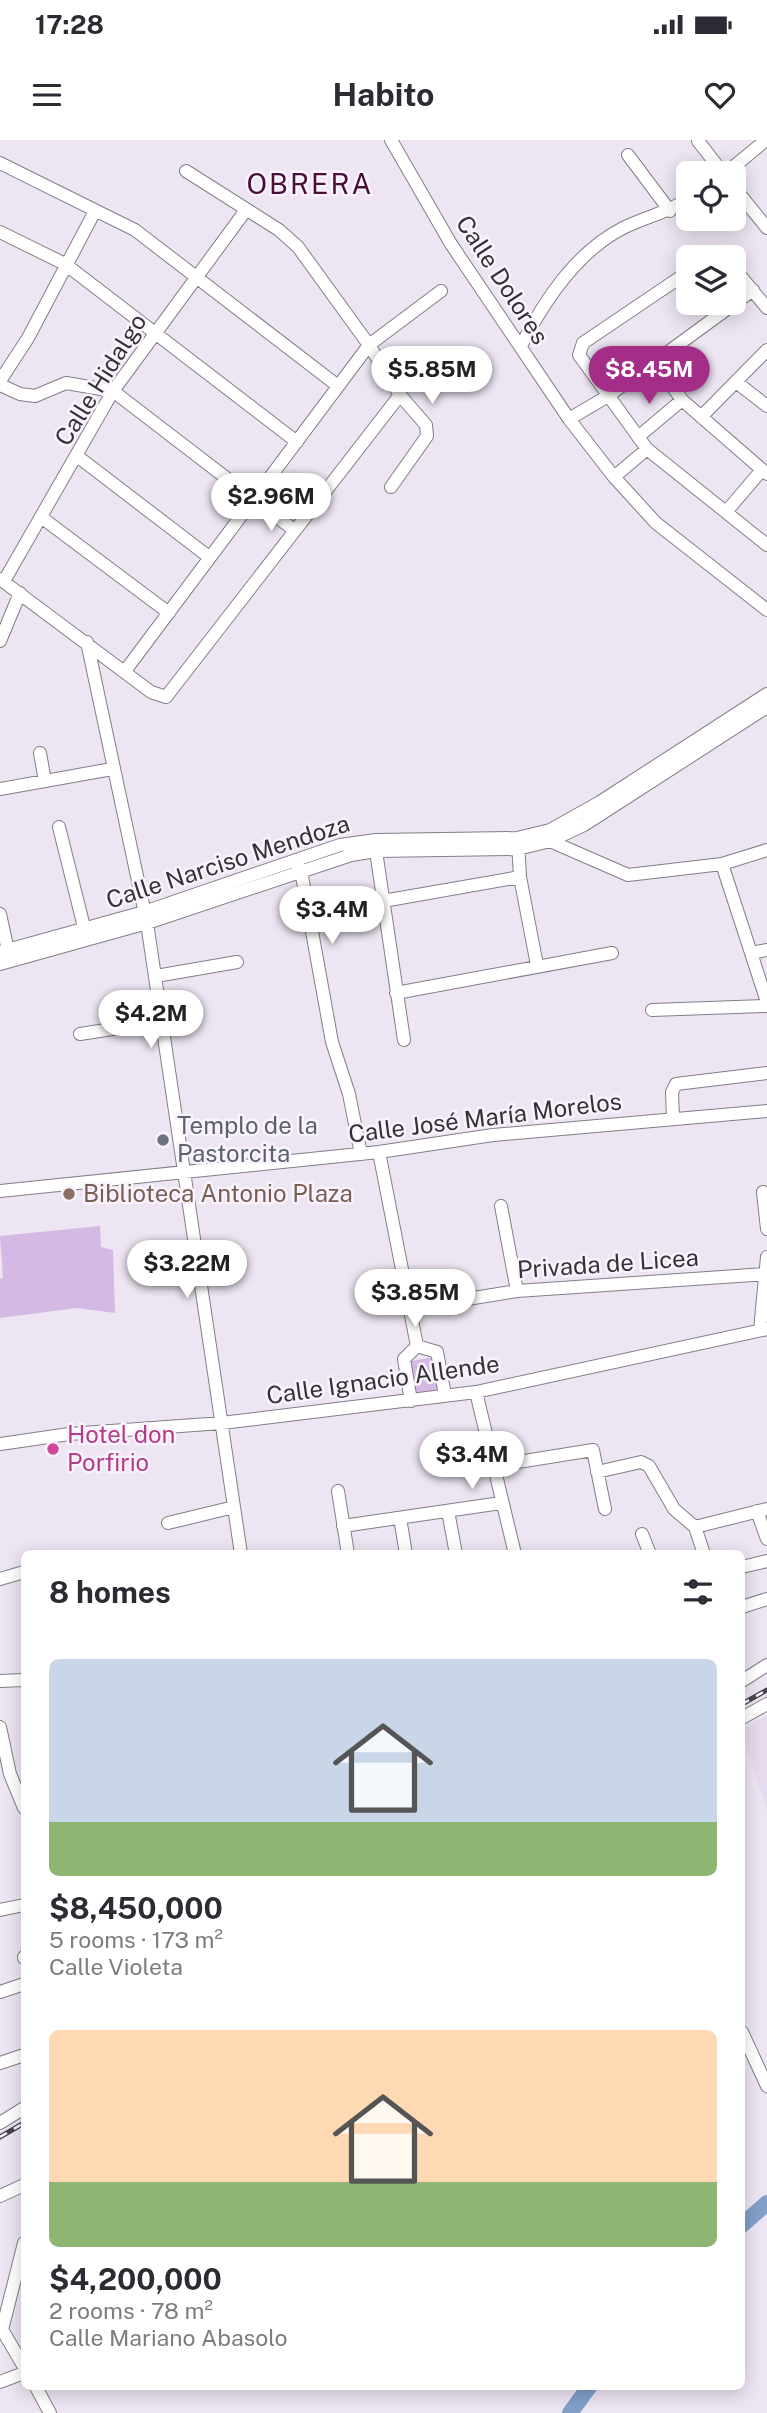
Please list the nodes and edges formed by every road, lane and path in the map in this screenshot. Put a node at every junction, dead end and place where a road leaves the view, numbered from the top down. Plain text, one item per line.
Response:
1 (391, 140) edge
2 (766, 140) edge
3 (698, 141) edge
4 (628, 155) dead end
5 (715, 161) edge
6 (740, 161) edge
7 (0, 163) edge
8 (186, 171) dead end
9 (746, 202) edge
10 (676, 207) edge
11 (246, 210) junction
12 (95, 211) junction
13 (670, 211) junction
14 (767, 228) edge
15 (0, 232) edge
16 (65, 264) junction
17 (196, 275) junction
18 (676, 280) edge
19 (746, 282) edge
20 (753, 290) junction
21 (441, 291) dead end
22 (767, 308) edge
23 (155, 331) junction
24 (369, 345) junction
25 (521, 346) junction
26 (767, 350) edge
27 (656, 363) junction
28 (736, 382) junction
29 (0, 383) edge
30 (338, 386) junction
31 (113, 391) junction
32 (400, 395) junction
33 (608, 396) junction
34 (682, 400) junction
35 (767, 406) edge
36 (701, 417) junction
37 (569, 419) junction
38 (638, 437) junction
39 (297, 442) junction
40 (647, 449) junction
41 (77, 456) junction
42 (764, 473) edge
43 (614, 477) junction
44 (391, 487) dead end
45 (253, 500) junction
46 (726, 512) junction
47 (41, 517) junction
48 (294, 530) junction
49 (767, 545) edge
50 (209, 557) junction
51 (2, 580) edge
52 (20, 593) junction
53 (767, 610) edge
54 (169, 613) junction
55 (0, 641) edge
56 (87, 642) junction
57 (125, 671) junction
58 (767, 694) edge
59 (767, 707) edge
60 (40, 753) dead end
61 (112, 769) junction
62 (45, 781) junction
63 (0, 789) edge
64 (59, 827) dead end
65 (550, 841) junction
66 (518, 843) junction
67 (767, 850) edge
68 (376, 851) junction
69 (300, 864) junction
70 (722, 864) junction
71 (520, 877) junction
72 (383, 901) junction
73 (0, 914) edge
74 (146, 918) junction
75 (86, 935) junction
76 (767, 950) edge
77 (612, 953) dead end
78 (753, 956) junction
79 (4, 957) edge
80 (236, 962) dead end
81 (537, 965) junction
82 (156, 976) junction
83 (396, 993) junction
84 (767, 1004) edge
85 (652, 1010) dead end
86 (163, 1020) junction
87 (80, 1034) dead end
88 (404, 1040) dead end
89 (767, 1073) edge
90 (767, 1111) edge
91 (673, 1119) junction
92 (379, 1152) junction
93 (361, 1154) junction
94 (186, 1172) junction
95 (0, 1191) edge
96 (763, 1192) dead end
97 (501, 1206) dead end
98 (767, 1229) edge
99 (767, 1257) edge
100 (766, 1274) edge
101 (517, 1291) junction
102 (412, 1308) junction
103 (764, 1329) edge
104 (417, 1346) junction
105 (476, 1392) junction
106 (445, 1395) junction
107 (411, 1401) junction
108 (222, 1423) junction
109 (0, 1444) edge
110 (493, 1466) junction
111 (597, 1472) junction
112 (338, 1491) dead end
113 (501, 1503) junction
114 (234, 1507) junction
115 (605, 1509) dead end
116 (762, 1510) edge
117 (447, 1511) junction
118 (400, 1518) junction
119 (168, 1523) dead end
120 (343, 1526) junction
121 (695, 1527) junction
122 (642, 1534) dead end
123 (767, 1539) edge
124 (240, 1550) edge
125 (347, 1550) edge
126 (405, 1550) edge
127 (455, 1550) edge
128 (514, 1550) edge
129 (648, 1550) edge
130 (703, 1550) edge
131 (767, 1561) edge
132 (745, 1566) edge
133 (21, 1573) edge
134 (0, 1579) edge
135 (767, 1599) edge
136 (745, 1606) edge
137 (767, 1665) edge
138 (21, 1679) edge
139 (745, 1679) edge
140 (0, 1681) edge
141 (767, 1704) edge
142 (745, 1716) edge
143 (0, 1727) edge
144 (21, 1801) edge
145 (21, 1906) edge
146 (0, 1910) edge
147 (21, 1985) edge
148 (0, 1992) edge
149 (745, 2038) edge
150 (21, 2056) edge
151 (0, 2063) edge
152 (767, 2086) edge
153 (21, 2110) edge
154 (0, 2123) edge
155 (21, 2186) edge
156 (0, 2196) edge
157 (20, 2273) edge
158 (1, 2329) edge
159 (21, 2362) edge
160 (21, 2374) edge
161 (0, 2382) edge
162 (38, 2390) edge
163 (50, 2413) edge

1 - 25 street, Calle Dolores
2 - 6 street
3 - 5 street
4 - 13 street
7 - 12 street
8 - 11 street
9 - 14 street
10 - 13 street
11 - 17 street, Calle Hidalgo
11 - 24 street
12 - 16 street
12 - 17 street
13 - 25 street
15 - 16 street
16 - 23 street
16 - 29 street
17 - 23 street, Calle Hidalgo
17 - 30 street
18 - 33 street
19 - 20 street
20 - 22 street
20 - 27 street
21 - 24 street
23 - 31 street, Calle Hidalgo
23 - 39 street
24 - 30 street
24 - 32 street
25 - 37 street, Calle Dolores
26 - 28 street
27 - 33 street
27 - 34 street
28 - 35 street
28 - 36 street
29 - 31 street
30 - 39 street
31 - 41 street, Calle Hidalgo
31 - 45 street
32 - 44 street
32 - 48 street
33 - 37 street
33 - 38 street
34 - 36 street
34 - 38 street
36 - 42 street
37 - 43 street, Calle Dolores
38 - 40 street
39 - 45 street
40 - 43 street
40 - 46 street
41 - 47 street, Calle Hidalgo
41 - 50 street
42 - 46 street
43 - 53 street, Calle Dolores
45 - 48 street
45 - 50 street
46 - 49 street
47 - 51 street, Calle Hidalgo
47 - 54 street
48 - 57 street
50 - 54 street
51 - 52 street
52 - 55 street
52 - 56 street
54 - 57 street
56 - 57 street
56 - 61 street
58 - 66 street, Calle Narciso Mendoza
59 - 65 street, Calle Narciso Mendoza
60 - 62 street
61 - 62 street
61 - 74 street
62 - 63 street
64 - 75 street
65 - 66 street, Calle Narciso Mendoza
65 - 70 street
66 - 68 street, Calle Narciso Mendoza
66 - 69 street, Calle Narciso Mendoza
66 - 71 street
67 - 70 street
68 - 69 street, Calle Narciso Mendoza
68 - 72 street
69 - 74 street, Calle Narciso Mendoza
69 - 93 street
70 - 78 street
71 - 72 street
71 - 81 street
72 - 83 street
73 - 79 street
74 - 75 street, Calle Narciso Mendoza
74 - 82 street
75 - 79 street, Calle Narciso Mendoza
76 - 78 street
77 - 81 street
78 - 84 street
80 - 82 street
81 - 83 street
82 - 86 street
83 - 88 street
84 - 85 street
86 - 87 street
86 - 94 street
89 - 91 street
90 - 91 street, Calle José María Morelos
91 - 92 street, Calle José María Morelos
92 - 93 street, Calle José María Morelos
92 - 102 street
93 - 94 street, Calle José María Morelos
94 - 95 street, Calle José María Morelos
94 - 108 street
96 - 98 street
97 - 101 street
99 - 100 street
100 - 101 street, Privada de Licea
100 - 103 street
101 - 102 street, Privada de Licea
102 - 104 street
103 - 105 street, Calle Ignacio Allende
104 - 106 street
104 - 107 street
105 - 106 street, Calle Ignacio Allende
105 - 110 street
106 - 107 street, Calle Ignacio Allende
107 - 108 street, Calle Ignacio Allende
108 - 109 street, Calle Ignacio Allende
108 - 114 street
110 - 111 street
110 - 113 street
111 - 115 street
111 - 121 street
112 - 120 street
113 - 117 street
113 - 128 street
114 - 119 street
114 - 124 street
116 - 121 street
116 - 123 street
117 - 118 street
117 - 127 street
118 - 120 street
118 - 126 street
120 - 125 street
121 - 130 street
122 - 129 street
131 - 132 street
133 - 134 street
135 - 136 street
137 - 139 street
138 - 140 street
141 - 142 street
143 - 144 street
145 - 146 street
147 - 148 street
149 - 152 street
150 - 151 street
153 - 154 street
155 - 156 street
157 - 158 street
158 - 159 street
160 - 161 street
162 - 163 street

